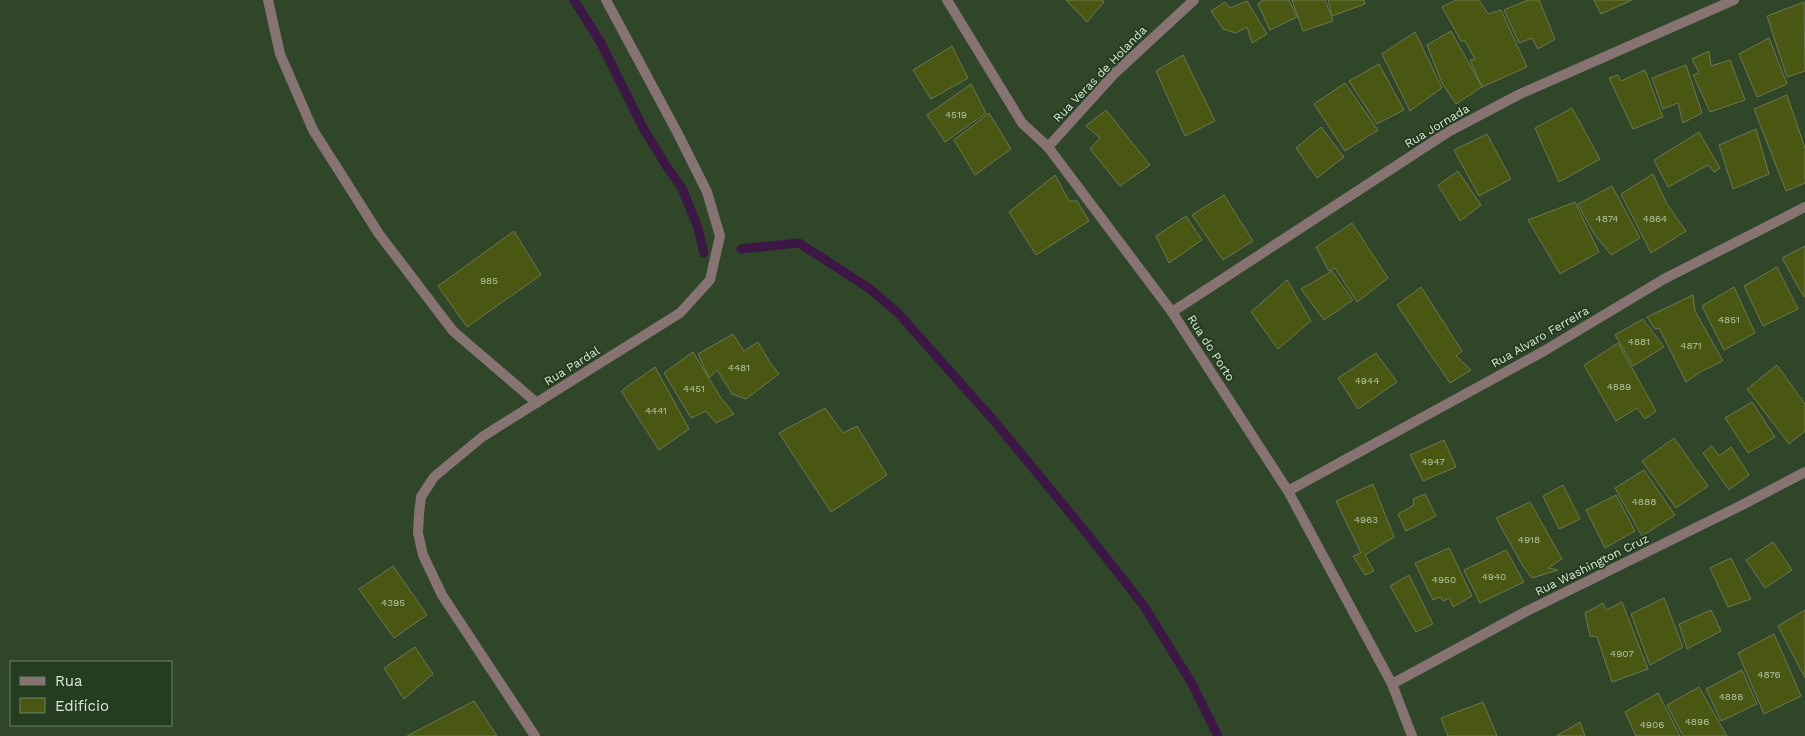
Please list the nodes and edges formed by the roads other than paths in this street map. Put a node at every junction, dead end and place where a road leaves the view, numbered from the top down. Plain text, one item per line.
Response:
1 (268, 0) edge
2 (606, 0) edge
3 (947, 0) edge
4 (1194, 0) edge
5 (1734, 0) edge
6 (1048, 148) junction
7 (1805, 207) edge
8 (1172, 312) junction
9 (537, 403) junction
10 (1805, 472) edge
11 (1288, 491) junction
12 (1392, 684) junction
13 (535, 736) edge
14 (1412, 736) edge

1 - 9 street
2 - 9 street, Rua Pardal
3 - 6 street, Rua do Porto
4 - 6 street, Rua Veras de Holanda
5 - 8 street, Rua Jornada
6 - 8 street, Rua do Porto
7 - 11 street, Rua Alvaro Ferreira
8 - 11 street, Rua do Porto
9 - 13 street, Rua Pardal
10 - 12 street, Rua Washington Cruz
11 - 12 street, Rua do Porto
12 - 14 street, Rua do Porto

